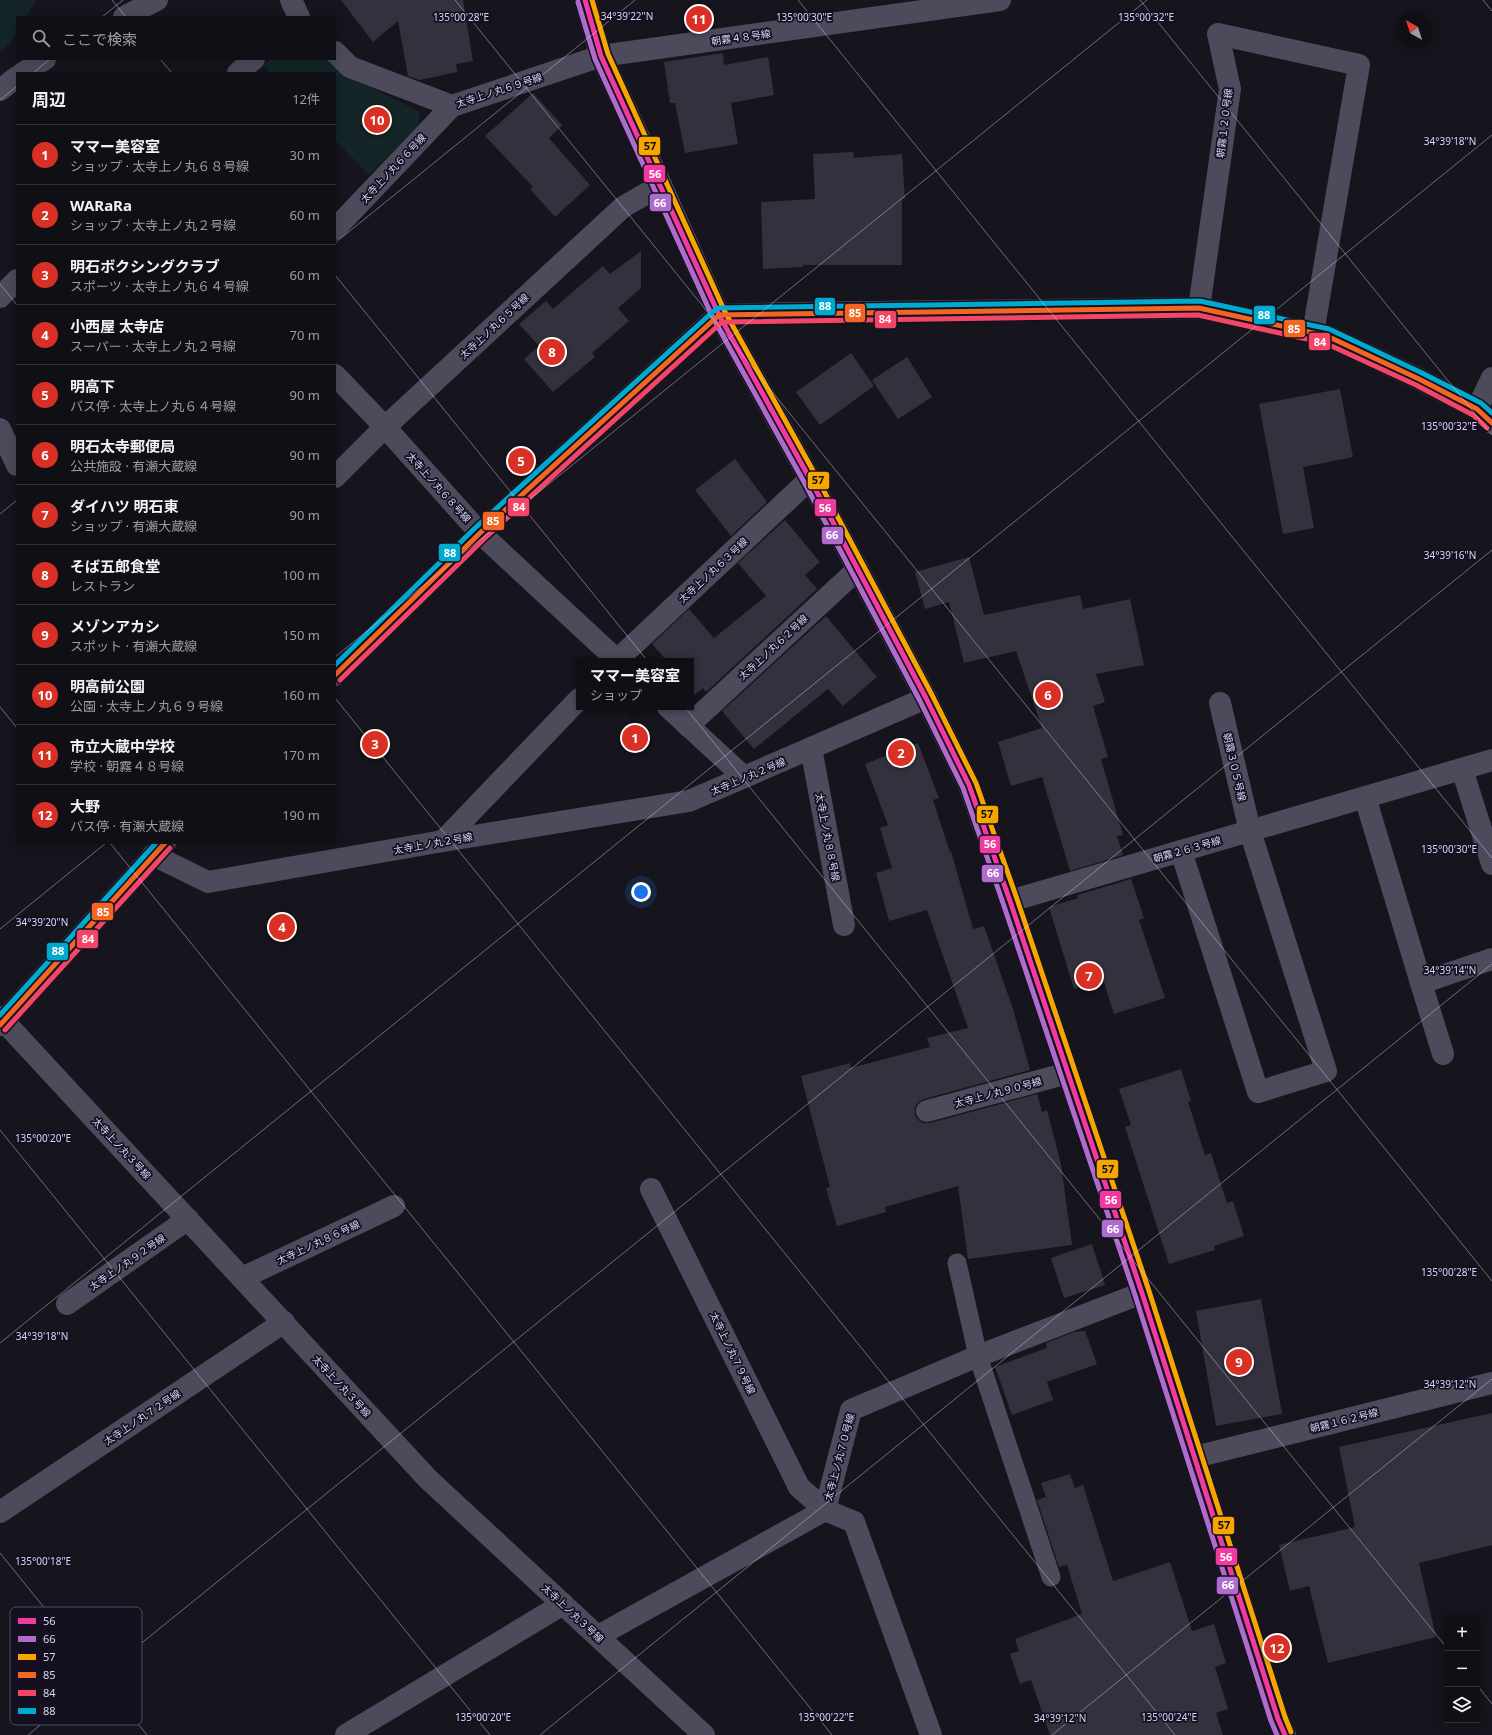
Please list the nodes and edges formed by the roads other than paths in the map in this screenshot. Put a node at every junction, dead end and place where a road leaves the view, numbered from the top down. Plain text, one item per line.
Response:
1 (157, 0) edge
2 (291, 0) edge
3 (585, 0) edge
4 (1000, 0) edge
5 (126, 16) edge
6 (299, 16) edge
7 (336, 53) edge
8 (601, 56) junction
9 (253, 60) edge
10 (239, 72) edge
11 (16, 79) edge
12 (0, 90) edge
13 (452, 106) junction
14 (661, 185) junction
15 (336, 228) edge
16 (16, 281) edge
17 (0, 297) edge
18 (1199, 308) junction
19 (719, 315) junction
20 (1313, 333) junction
21 (336, 376) edge
22 (1492, 378) edge
23 (1485, 416) edge
24 (385, 427) junction
25 (0, 430) edge
26 (16, 463) edge
27 (336, 476) edge
28 (810, 479) junction
29 (480, 533) junction
30 (858, 569) junction
31 (614, 658) edge
32 (620, 658) edge
33 (336, 674) edge
34 (926, 698) junction
35 (576, 702) edge
36 (1220, 703) dead end
37 (671, 710) edge
38 (688, 726) junction
39 (811, 748) junction
40 (1492, 760) edge
41 (1462, 768) junction
42 (744, 777) junction
43 (1364, 797) junction
44 (1250, 831) junction
45 (443, 841) junction
46 (159, 849) edge
47 (1181, 851) junction
48 (1492, 864) edge
49 (1010, 901) junction
50 (844, 925) dead end
51 (1492, 959) edge
52 (1421, 983) junction
53 (1, 1021) edge
54 (1443, 1054) dead end
55 (1068, 1073) junction
56 (927, 1111) dead end
57 (651, 1189) dead end
58 (394, 1206) dead end
59 (188, 1219) junction
60 (957, 1263) dead end
61 (242, 1278) junction
62 (1142, 1293) junction
63 (66, 1304) dead end
64 (284, 1322) junction
65 (978, 1356) junction
66 (1492, 1383) edge
67 (1195, 1457) junction
68 (825, 1510) junction
69 (0, 1512) edge
70 (1051, 1577) dead end
71 (563, 1604) junction
72 (598, 1636) junction
73 (346, 1735) edge
74 (704, 1735) edge
75 (931, 1735) edge
76 (1285, 1735) edge

1 - 5 street
2 - 6 street
3 - 8 main road
4 - 8 street, 朝霧４８号線
7 - 13 street, 太寺上ノ丸６９号線
8 - 13 street, 太寺上ノ丸６９号線
8 - 14 main road
9 - 10 street
11 - 12 street
13 - 15 street, 太寺上ノ丸６６号線
14 - 19 main road
14 - 24 street, 太寺上ノ丸６５号線
16 - 17 street
18 - 19 street
18 - 20 street
18 - 20 street, 朝霧１２０号線
19 - 28 main road
19 - 29 street
20 - 23 street
21 - 24 street, 太寺上ノ丸６８号線
22 - 23 street
24 - 27 street, 太寺上ノ丸６５号線
24 - 29 street, 太寺上ノ丸６８号線
25 - 26 street
28 - 30 main road
28 - 32 street, 太寺上ノ丸６３号線
29 - 31 street, 太寺上ノ丸６８号線
29 - 33 street
30 - 34 main road
30 - 38 street, 太寺上ノ丸６２号線
34 - 39 street, 太寺上ノ丸２号線
34 - 49 main road
35 - 45 street
36 - 44 street, 朝霧３０５号線
37 - 38 street
38 - 42 street
39 - 42 street, 太寺上ノ丸２号線
39 - 50 street, 太寺上ノ丸８８号線
40 - 41 street, 朝霧２６３号線
41 - 43 street, 朝霧２６３号線
41 - 48 street
42 - 45 street, 太寺上ノ丸２号線
43 - 44 street, 朝霧２６３号線
43 - 52 street
44 - 47 street, 朝霧２６３号線
44 - 47 street, 朝霧３０５号線
45 - 46 street, 太寺上ノ丸２号線
46 - 53 street, 太寺上ノ丸２号線
47 - 49 street, 朝霧２６３号線
49 - 55 main road
51 - 52 street
52 - 54 street
53 - 59 street, 太寺上ノ丸３号線
55 - 56 street, 太寺上ノ丸９０号線
55 - 62 main road
57 - 68 street, 太寺上ノ丸７９号線
58 - 61 street, 太寺上ノ丸８６号線
59 - 61 street, 太寺上ノ丸３号線
59 - 63 street, 太寺上ノ丸９２号線
60 - 65 lane
61 - 64 street, 太寺上ノ丸３号線
62 - 65 street, 太寺上ノ丸７０号線
62 - 67 main road
64 - 69 street, 太寺上ノ丸７２号線
64 - 71 street, 太寺上ノ丸３号線
65 - 68 street, 太寺上ノ丸７０号線
65 - 70 lane
66 - 67 street, 朝霧１６２号線
67 - 76 main road
68 - 72 street, 太寺上ノ丸７０号線
68 - 75 street, 太寺上ノ丸７９号線
71 - 72 street, 太寺上ノ丸３号線
71 - 73 street
72 - 74 street, 太寺上ノ丸３号線

